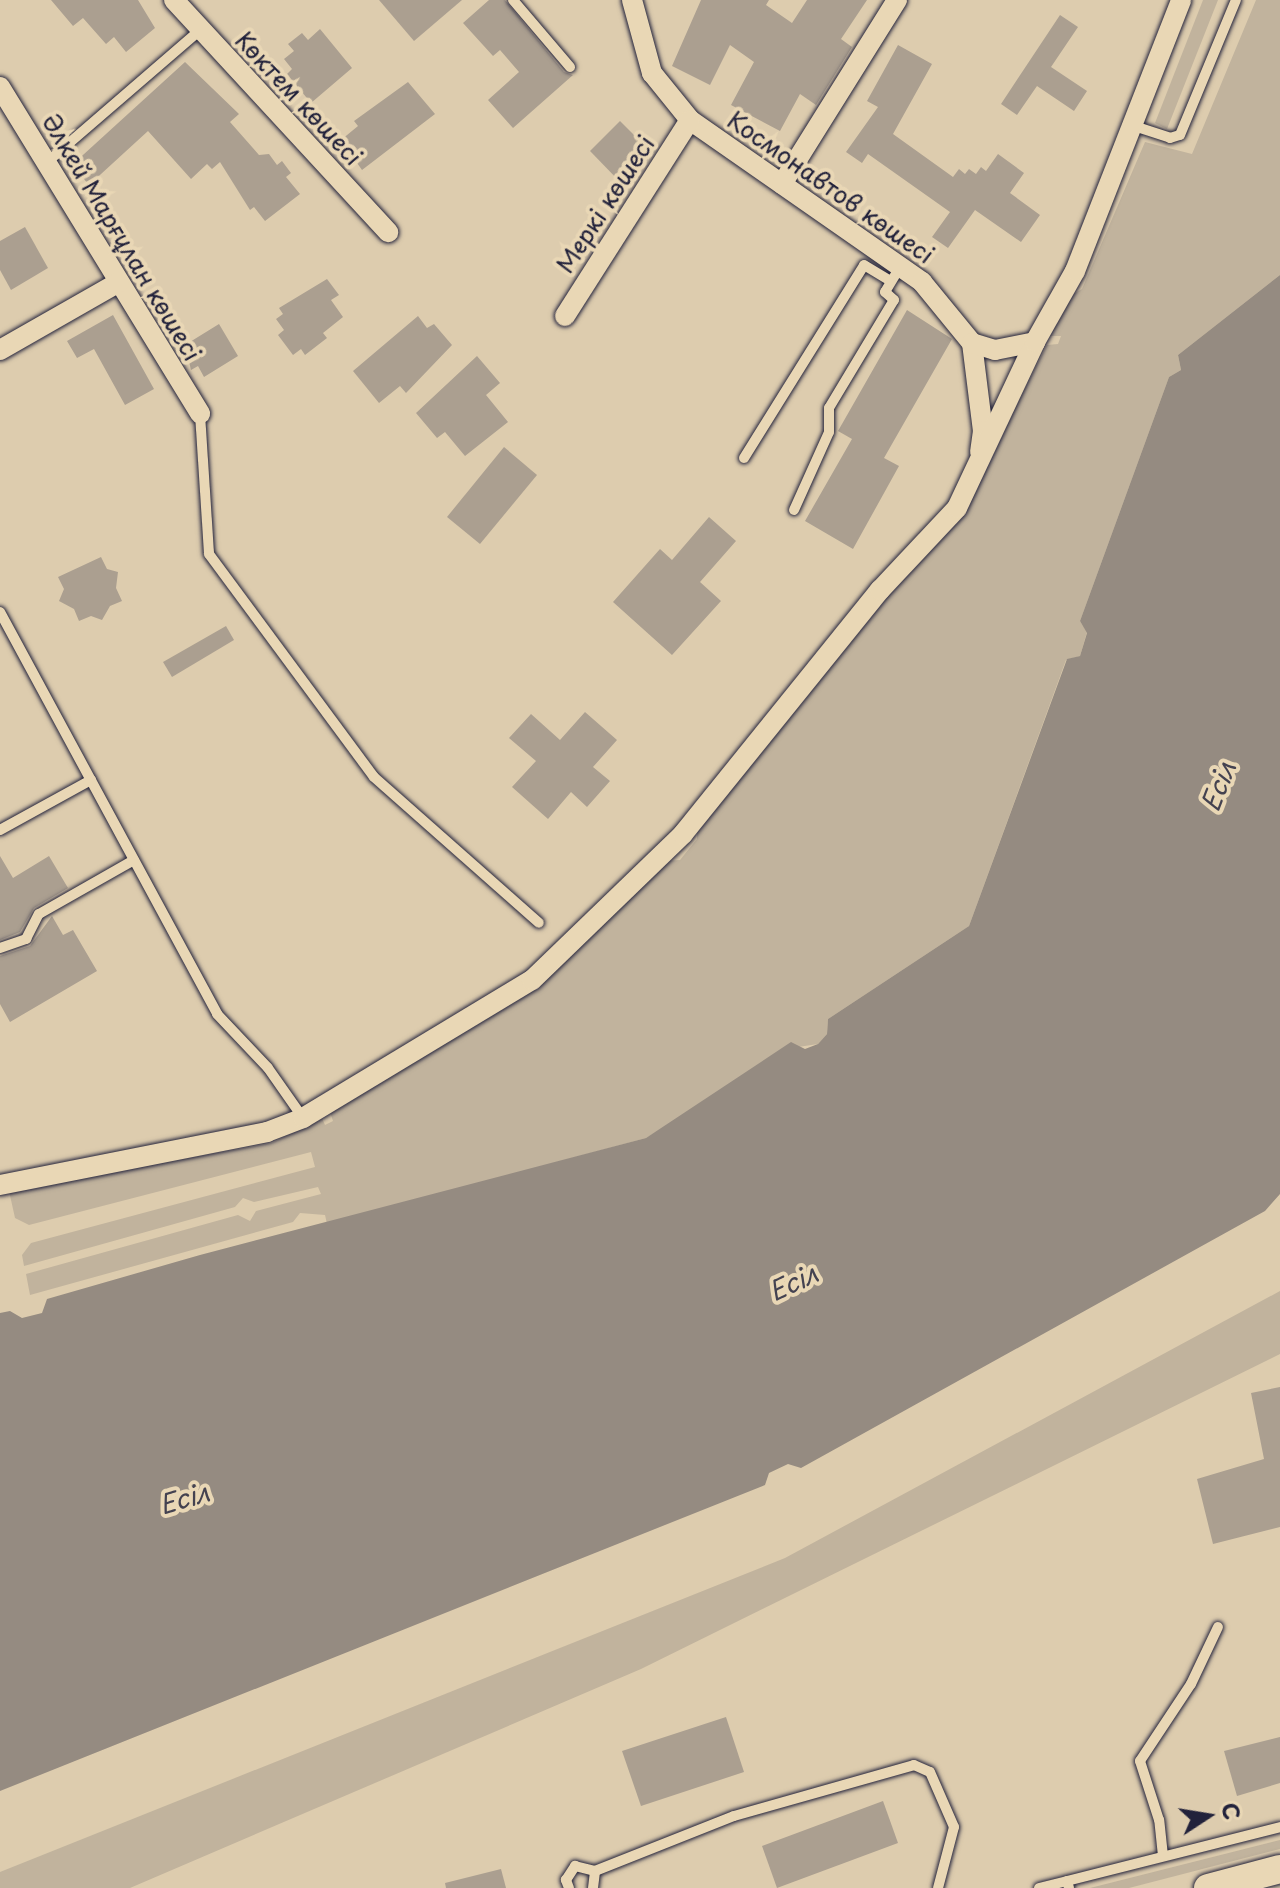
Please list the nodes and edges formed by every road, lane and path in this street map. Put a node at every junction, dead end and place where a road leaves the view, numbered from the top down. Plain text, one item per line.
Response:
1 (174, 0) edge
2 (513, 0) edge
3 (632, 0) edge
4 (897, 0) edge
5 (1181, 0) edge
6 (1236, 0) edge
7 (200, 30) junction
8 (570, 67) dead end
9 (0, 87) edge
10 (690, 120) junction
11 (1134, 126) junction
12 (46, 163) junction
13 (782, 184) junction
14 (388, 232) dead end
15 (896, 274) junction
16 (119, 282) junction
17 (565, 316) dead end
18 (1035, 342) junction
19 (972, 343) junction
20 (0, 350) edge
21 (200, 414) joint
22 (744, 458) dead end
23 (978, 472) junction
24 (794, 510) dead end
25 (0, 612) edge
26 (4, 631) edge
27 (91, 780) junction
28 (0, 830) edge
29 (134, 860) junction
30 (539, 923) dead end
31 (0, 948) edge
32 (303, 1118) junction
33 (0, 1185) edge
34 (1218, 1627) dead end
35 (1280, 1827) edge
36 (1163, 1856) junction
37 (1280, 1869) edge
38 (595, 1871) junction
39 (1068, 1884) edge
40 (569, 1888) edge
41 (593, 1888) edge
42 (938, 1888) edge
43 (1039, 1888) edge
44 (1208, 1888) edge

1 - 7 street, Көктем көшесі
2 - 8 lane
3 - 10 street, Космонавтов көшесі
4 - 13 street
5 - 11 street
6 - 11 lane
7 - 12 lane
7 - 14 street, Көктем көшесі
9 - 12 street, Әлкей Марғұлан көшесі
10 - 13 street, Космонавтов көшесі
10 - 17 street, Меркі көшесі
11 - 18 street
12 - 16 street, Әлкей Марғұлан көшесі
13 - 15 street, Космонавтов көшесі
15 - 19 street, Космонавтов көшесі
15 - 22 lane
15 - 24 lane
16 - 20 street
16 - 21 street, Әлкей Марғұлан көшесі
18 - 19 street
18 - 23 street
19 - 23 street
21 - 30 lane
23 - 32 street
25 - 26 lane
26 - 27 lane
27 - 28 lane
27 - 29 lane
29 - 31 lane
29 - 32 lane
32 - 33 street
34 - 36 lane
35 - 36 lane
36 - 39 lane
37 - 44 main road
38 - 40 lane
38 - 41 lane
38 - 42 lane
39 - 43 lane

